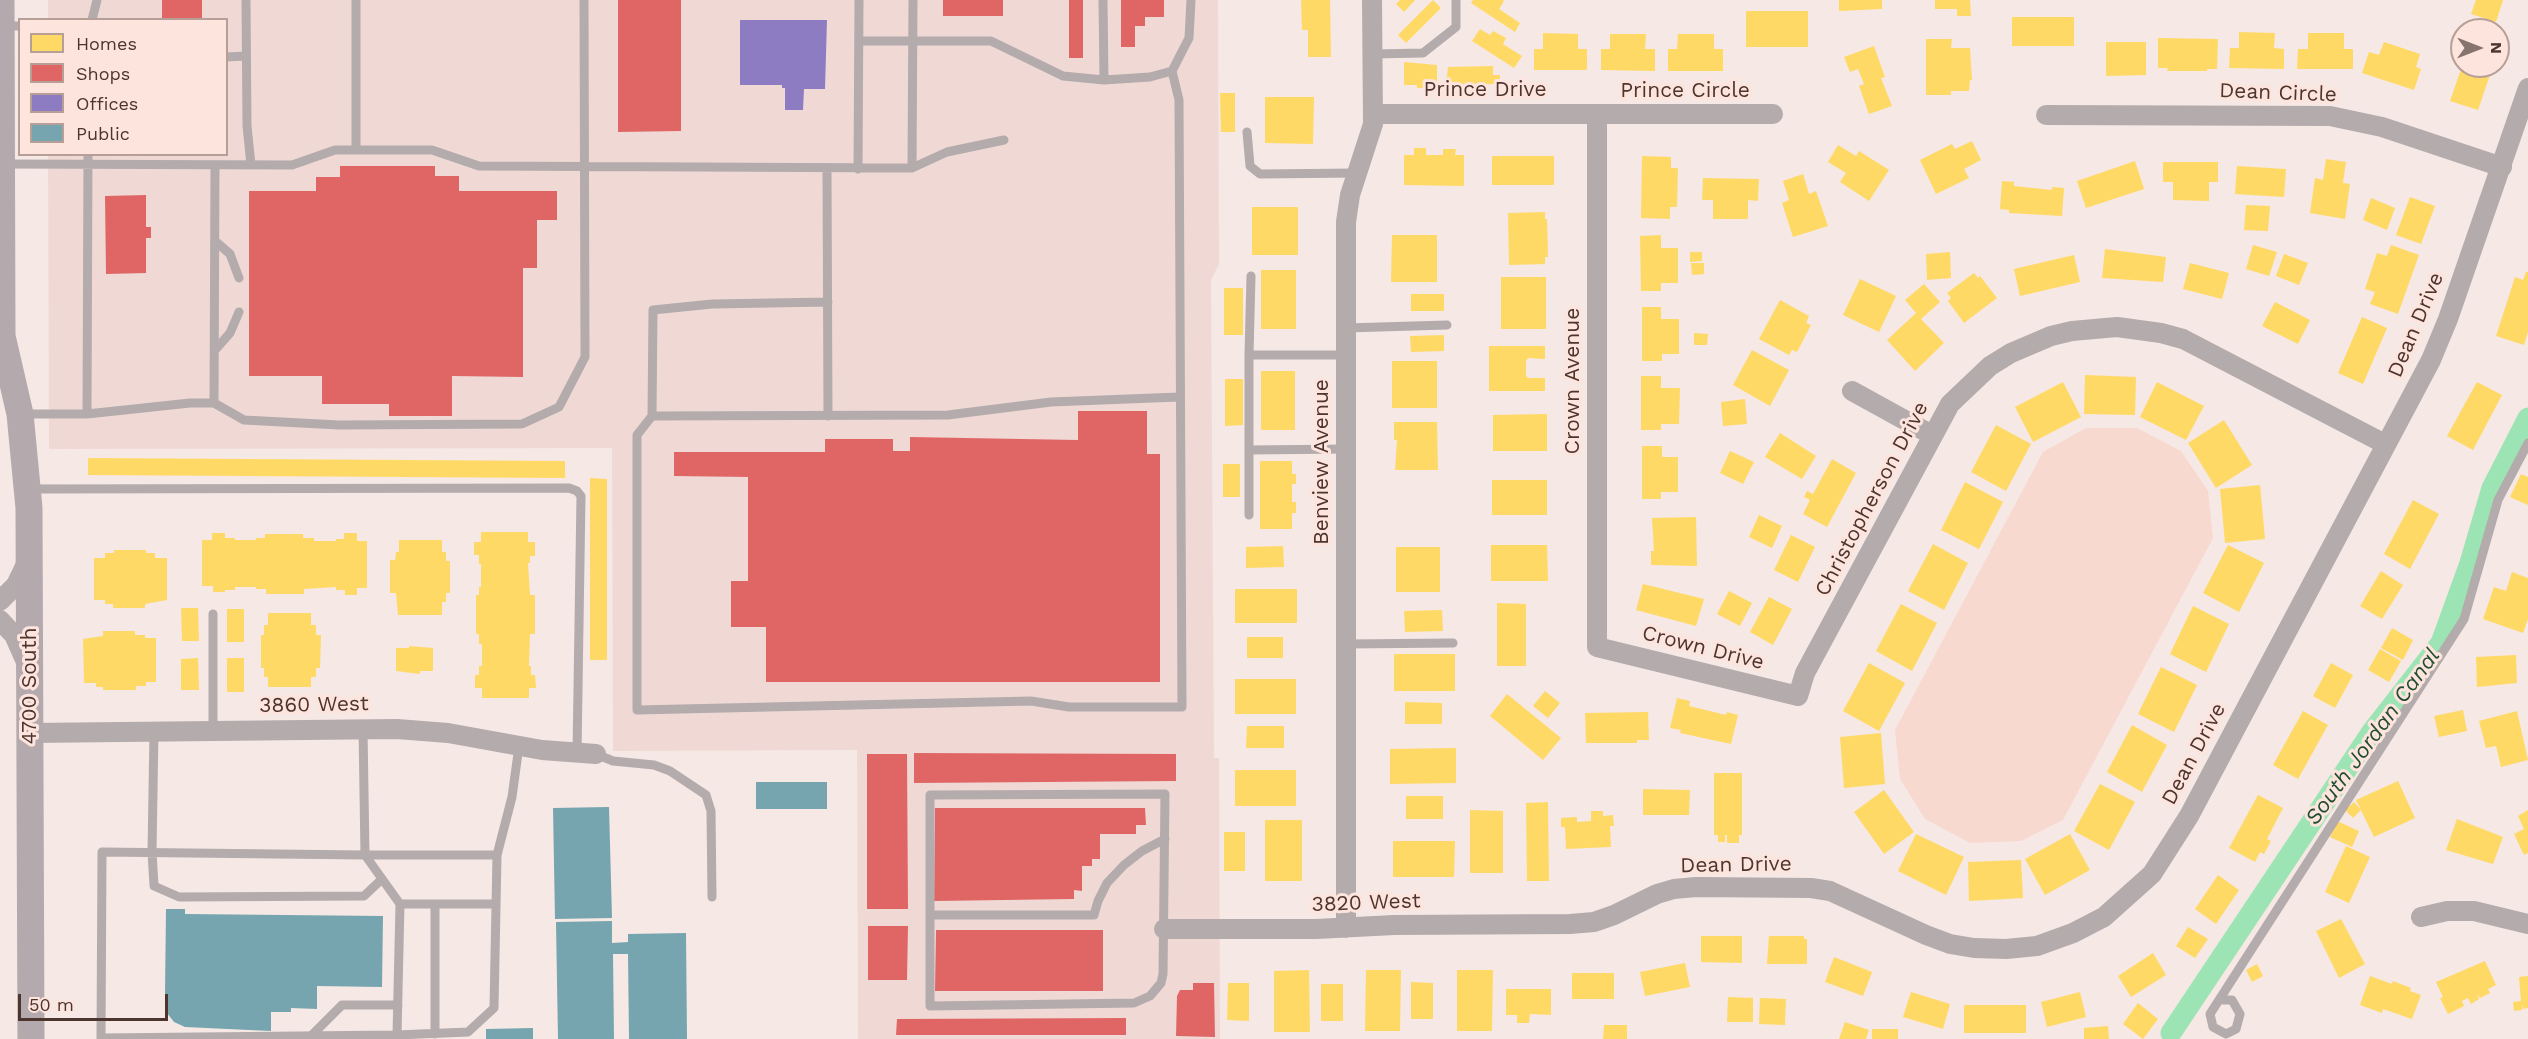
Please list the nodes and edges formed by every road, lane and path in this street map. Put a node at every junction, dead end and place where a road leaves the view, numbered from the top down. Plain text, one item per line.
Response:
1 (97, 0) edge
2 (246, 0) edge
3 (356, 0) edge
4 (584, 0) edge
5 (859, 0) edge
6 (913, 0) edge
7 (1104, 0) edge
8 (1191, 0) edge
9 (1372, 0) edge
10 (1456, 0) edge
11 (7, 17) edge
12 (92, 18) edge
13 (859, 41) junction
14 (912, 41) junction
15 (1372, 54) junction
16 (246, 56) junction
17 (228, 57) edge
18 (1172, 71) junction
19 (1, 76) edge
20 (1104, 80) junction
21 (2528, 88) edge
22 (1374, 114) junction
23 (1773, 114) dead end
24 (2046, 114) dead end
25 (1597, 115) junction
26 (1247, 132) dead end
27 (1004, 140) dead end
28 (356, 150) junction
29 (88, 159) edge
30 (2, 164) junction
31 (215, 165) junction
32 (251, 165) junction
33 (584, 167) junction
34 (2502, 167) junction
35 (912, 168) junction
36 (858, 169) junction
37 (827, 170) junction
38 (1356, 173) junction
39 (215, 241) junction
40 (1, 266) edge
41 (1251, 276) dead end
42 (239, 278) dead end
43 (828, 302) junction
44 (239, 312) dead end
45 (1448, 326) dead end
46 (1346, 327) junction
47 (1, 339) edge
48 (215, 350) junction
49 (1249, 355) junction
50 (1346, 355) junction
51 (1852, 391) dead end
52 (1179, 398) junction
53 (214, 403) junction
54 (20, 414) junction
55 (87, 414) junction
56 (652, 416) junction
57 (828, 416) junction
58 (1932, 435) junction
59 (2528, 443) edge
60 (2385, 444) junction
61 (1346, 449) junction
62 (1249, 450) junction
63 (28, 489) junction
64 (1249, 515) dead end
65 (29, 546) junction
66 (0, 601) edge
67 (213, 614) dead end
68 (0, 620) edge
69 (1454, 643) dead end
70 (1346, 644) junction
71 (1597, 647) joint
72 (30, 679) junction
73 (1798, 696) joint
74 (363, 729) junction
75 (213, 730) junction
76 (154, 731) junction
77 (30, 734) junction
78 (519, 746) junction
79 (586, 753) junction
80 (1165, 839) junction
81 (152, 852) junction
82 (365, 855) junction
83 (497, 855) junction
84 (382, 879) junction
85 (712, 897) dead end
86 (400, 904) junction
87 (435, 904) junction
88 (495, 904) junction
89 (930, 915) junction
90 (2421, 917) dead end
91 (1570, 924) joint
92 (2528, 924) edge
93 (1346, 928) junction
94 (1164, 929) junction
95 (2219, 1000) dead end
96 (398, 1005) junction
97 (435, 1034) junction
98 (398, 1035) junction
99 (311, 1036) junction
100 (31, 1039) edge

1 - 12 lane
2 - 16 lane
3 - 28 lane
4 - 33 lane
5 - 13 lane
6 - 14 lane
7 - 20 lane
8 - 18 lane
9 - 15 street, Benview Avenue
10 - 15 lane
11 - 19 main road, 4700 South
13 - 14 lane
13 - 36 lane
14 - 20 lane
14 - 35 lane
15 - 22 street, Benview Avenue
16 - 17 lane
16 - 32 lane
18 - 20 lane
18 - 52 lane
19 - 30 main road, 4700 South
21 - 34 street, Dean Drive
22 - 25 street, Prince Drive
22 - 38 street, Benview Avenue
23 - 25 street, Prince Circle
24 - 34 street, Dean Circle
25 - 71 street, Crown Avenue
26 - 38 lane
27 - 35 lane
28 - 32 lane
28 - 33 lane
29 - 30 lane
29 - 31 lane
29 - 55 lane
30 - 40 main road, 4700 South
31 - 32 lane
31 - 39 lane
33 - 37 lane
33 - 53 lane
34 - 60 street, Dean Drive
35 - 36 lane
36 - 37 lane
37 - 43 lane
38 - 46 street, Benview Avenue
39 - 42 lane
39 - 48 lane
40 - 47 main road, 4700 South
41 - 49 lane
43 - 56 lane
43 - 57 lane
44 - 48 lane
45 - 46 lane
46 - 50 street, Benview Avenue
47 - 54 main road, 4700 South
48 - 53 lane
49 - 50 lane
49 - 62 lane
50 - 61 street, Benview Avenue
51 - 58 street
52 - 56 lane
52 - 57 lane
53 - 55 lane
54 - 55 lane
54 - 63 main road, 4700 South
56 - 57 lane
58 - 60 street, Christopherson Drive
58 - 73 street, Christopherson Drive
59 - 95 lane
60 - 91 street, Dean Drive
61 - 62 lane
61 - 70 street, Benview Avenue
62 - 64 lane
63 - 65 main road, 4700 South
63 - 79 lane
65 - 66 street
65 - 72 main road, 4700 South
67 - 75 lane
68 - 72 street
69 - 70 lane
70 - 93 street, Benview Avenue
71 - 73 street, Crown Drive
72 - 77 main road, 4700 South
74 - 75 street, 3860 West
74 - 78 street, 3860 West
74 - 82 lane
75 - 76 street, 3860 West
76 - 77 street, 3860 West
76 - 81 lane
77 - 100 main road, 4700 South
78 - 79 street, 3860 West
78 - 83 lane
79 - 85 lane
80 - 89 lane
80 - 89 lane
80 - 94 lane
81 - 82 lane
81 - 84 lane
81 - 99 lane
82 - 83 lane
82 - 84 lane
83 - 88 lane
84 - 86 lane
86 - 87 lane
86 - 96 lane
87 - 88 lane
87 - 97 lane
88 - 97 lane
89 - 94 lane
90 - 92 street
91 - 93 street, 3820 West
93 - 94 street, 3820 West
96 - 98 lane
96 - 99 lane
97 - 98 lane
98 - 99 lane

